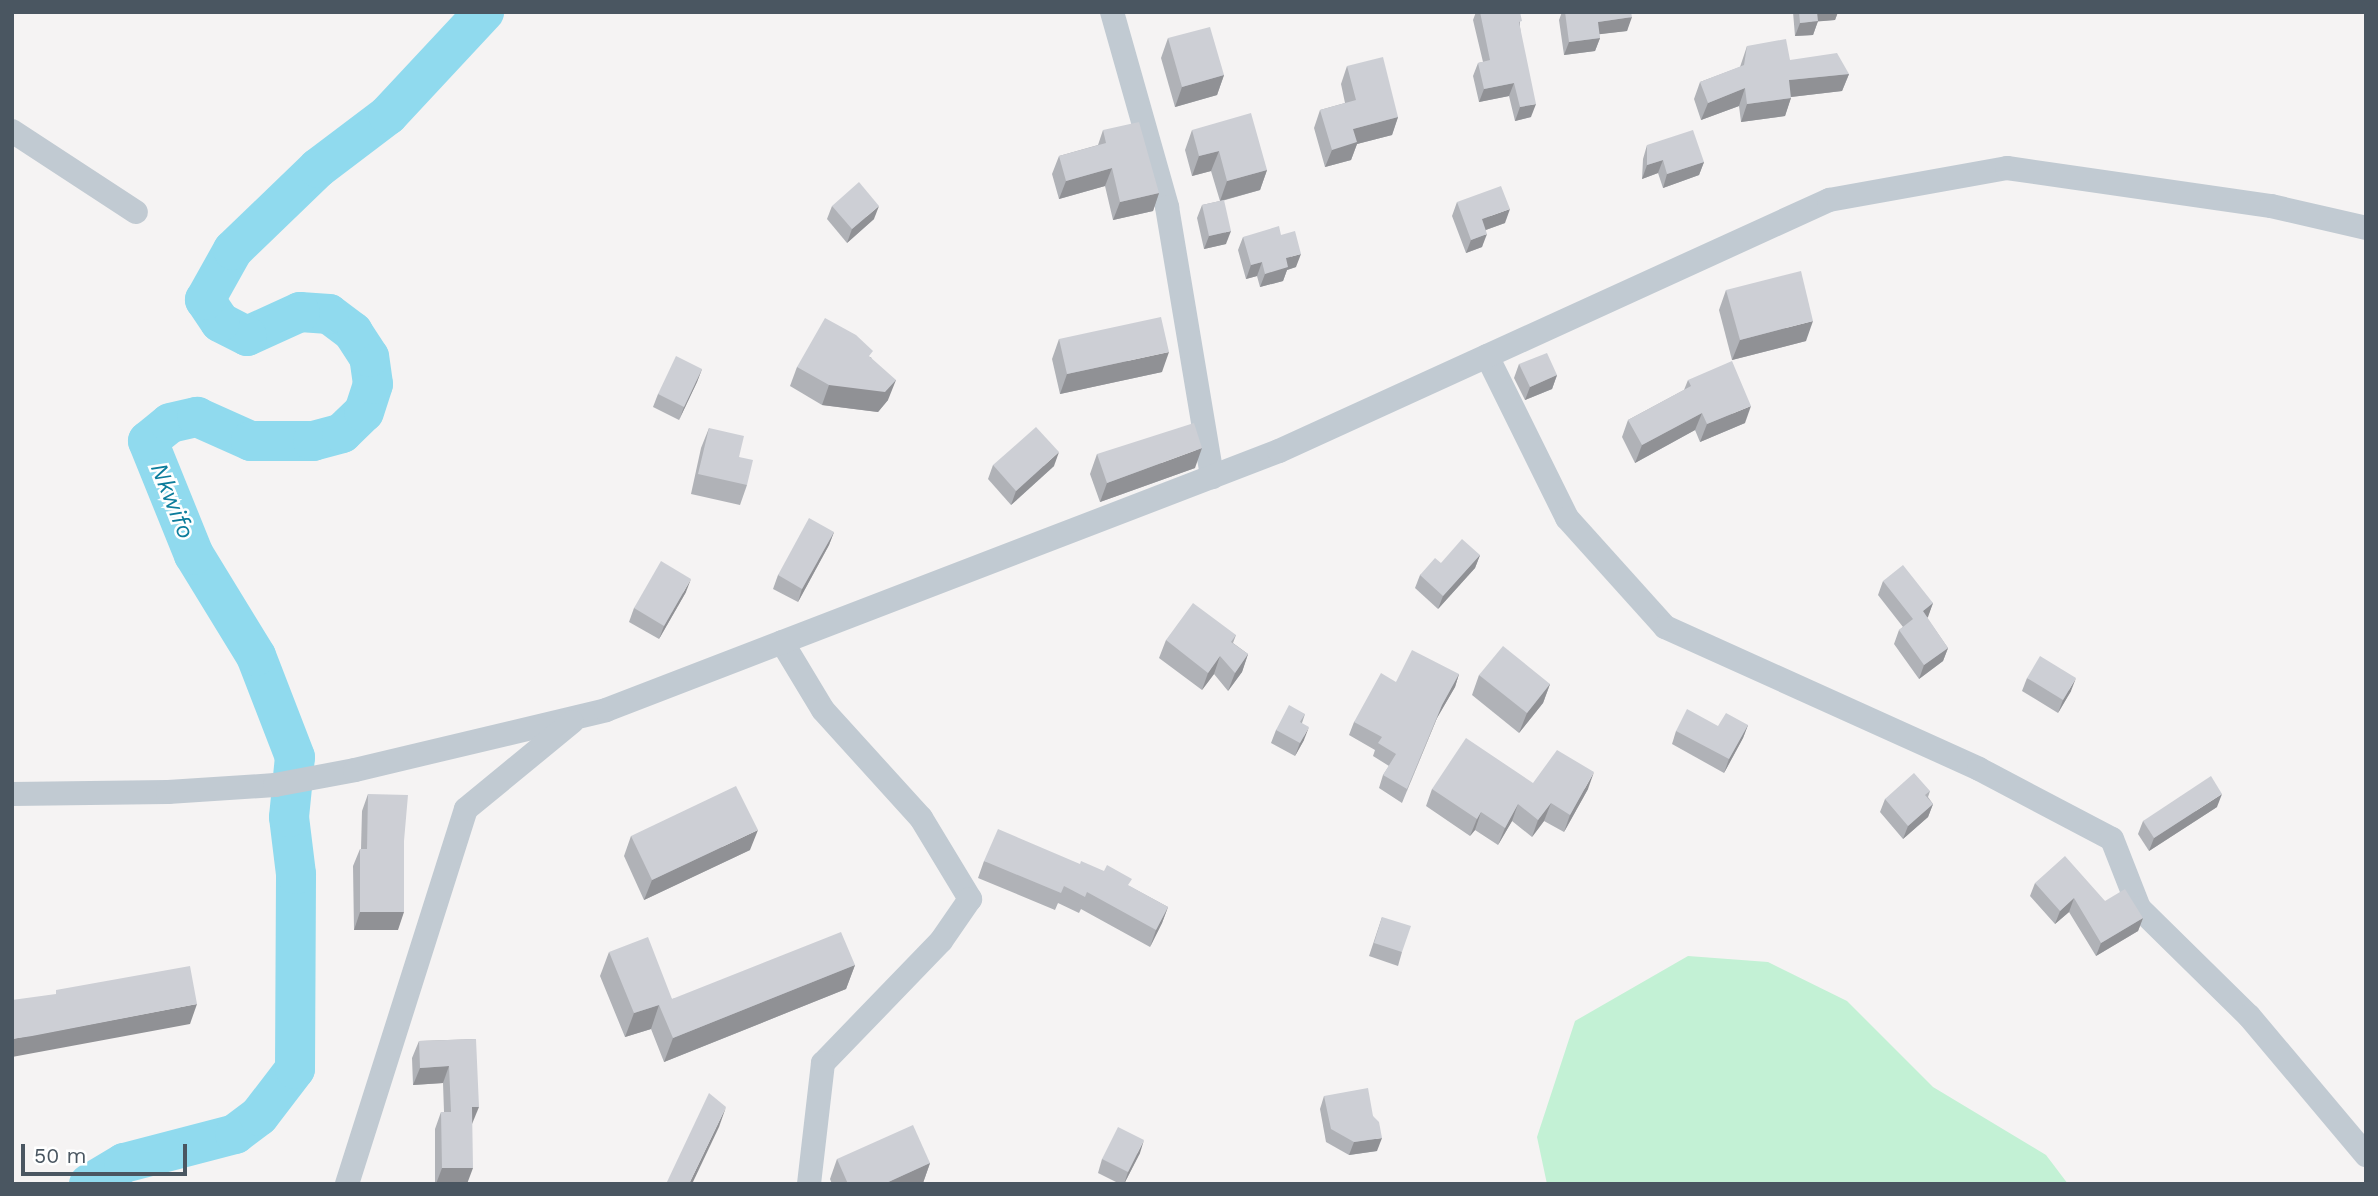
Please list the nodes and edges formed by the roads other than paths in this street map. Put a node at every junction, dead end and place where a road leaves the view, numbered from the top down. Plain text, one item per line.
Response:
1 (1112, 12) edge
2 (12, 131) edge
3 (135, 212) dead end
4 (2366, 228) edge
5 (1487, 356) junction
6 (1212, 477) junction
7 (782, 642) junction
8 (578, 717) junction
9 (12, 794) edge
10 (2366, 1155) edge
11 (347, 1184) edge
12 (809, 1184) edge

1 - 6 street
2 - 3 street
4 - 5 street
5 - 6 street
5 - 10 street
6 - 7 street
7 - 8 street
7 - 12 street
8 - 9 street
8 - 11 street

